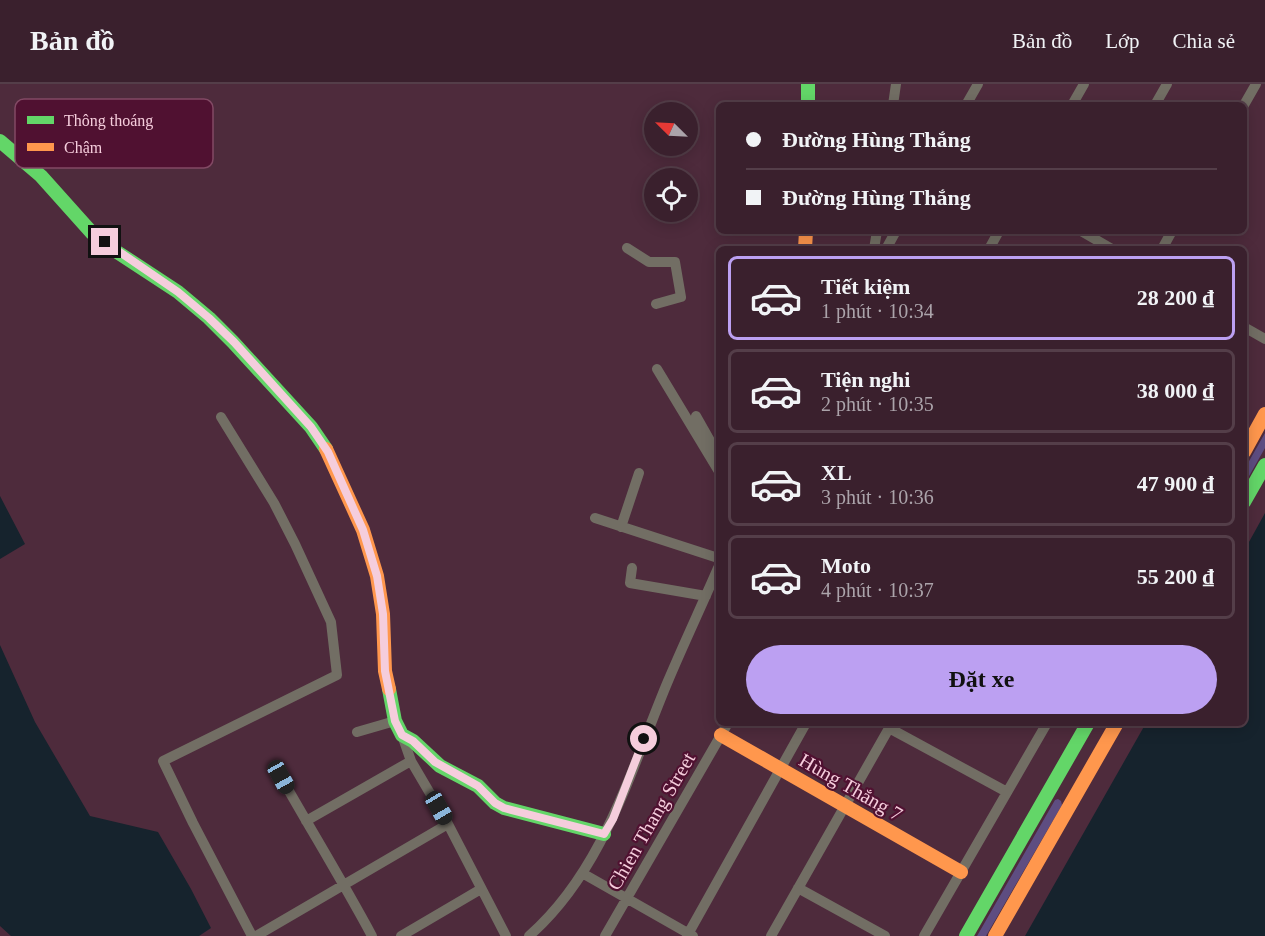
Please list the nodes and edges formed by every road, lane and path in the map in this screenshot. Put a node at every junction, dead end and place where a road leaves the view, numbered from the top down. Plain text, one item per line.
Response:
1 (808, 84) edge
2 (896, 84) edge
3 (978, 84) edge
4 (1084, 84) edge
5 (1167, 84) edge
6 (1256, 84) edge
7 (808, 102) edge
8 (893, 102) edge
9 (968, 102) edge
10 (1074, 102) edge
11 (1157, 102) edge
12 (1246, 102) edge
13 (0, 141) edge
14 (15, 154) edge
15 (32, 168) edge
16 (1086, 234) edge
17 (1107, 246) edge
18 (627, 248) dead end
19 (656, 304) dead end
20 (1247, 329) edge
21 (1265, 339) edge
22 (657, 369) dead end
23 (1265, 414) edge
24 (696, 416) dead end
25 (221, 417) dead end
26 (1247, 447) edge
27 (716, 451) edge
28 (1265, 465) edge
29 (716, 467) edge
30 (639, 473) dead end
31 (1247, 497) edge
32 (595, 518) dead end
33 (621, 527) junction
34 (716, 557) edge
35 (632, 568) dead end
36 (716, 573) edge
37 (706, 596) junction
38 (395, 721) junction
39 (804, 726) edge
40 (890, 726) edge
41 (1045, 726) edge
42 (1084, 726) edge
43 (1088, 726) edge
44 (1115, 726) edge
45 (724, 729) edge
46 (357, 732) dead end
47 (402, 735) junction
48 (1108, 738) junction
49 (411, 760) junction
50 (781, 769) junction
51 (281, 777) dead end
52 (1007, 792) junction
53 (844, 805) junction
54 (306, 821) junction
55 (448, 824) junction
56 (604, 834) junction
57 (961, 872) junction
58 (582, 873) junction
59 (344, 884) junction
60 (798, 888) junction
61 (482, 889) junction
62 (627, 898) junction
63 (690, 935) edge
64 (254, 936) edge
65 (372, 936) edge
66 (401, 936) edge
67 (506, 936) edge
68 (529, 936) edge
69 (605, 936) edge
70 (771, 936) edge
71 (885, 936) edge
72 (924, 936) edge
73 (966, 936) edge
74 (995, 936) edge

1 - 7 street
2 - 8 street
3 - 9 street
4 - 10 street
5 - 11 street
6 - 12 street
13 - 14 street
15 - 38 street
16 - 17 street
18 - 19 street
20 - 21 street
22 - 29 street
23 - 26 street
24 - 27 street
25 - 64 street
28 - 31 street
30 - 33 street
32 - 33 street
33 - 34 street
35 - 37 street
36 - 37 street
37 - 56 street
38 - 46 street
38 - 47 street
39 - 50 street
40 - 52 street
40 - 53 street
41 - 52 street
42 - 73 street
43 - 48 street
44 - 48 street
45 - 50 street, Hùng Thắng 7
45 - 62 street, Chien Thang Street
47 - 49 street
47 - 56 street
48 - 74 street
49 - 54 street
49 - 55 street
50 - 53 street, Hùng Thắng 7
50 - 63 street
51 - 54 street
52 - 57 street
53 - 57 street, Hùng Thắng 7
53 - 60 street
54 - 59 street
55 - 59 street
55 - 61 street
56 - 58 street
57 - 72 street
58 - 62 street
58 - 68 street
59 - 64 street
59 - 65 street
60 - 70 street
60 - 71 street
61 - 66 street
61 - 67 street
62 - 63 street
62 - 69 street, Chien Thang Street

